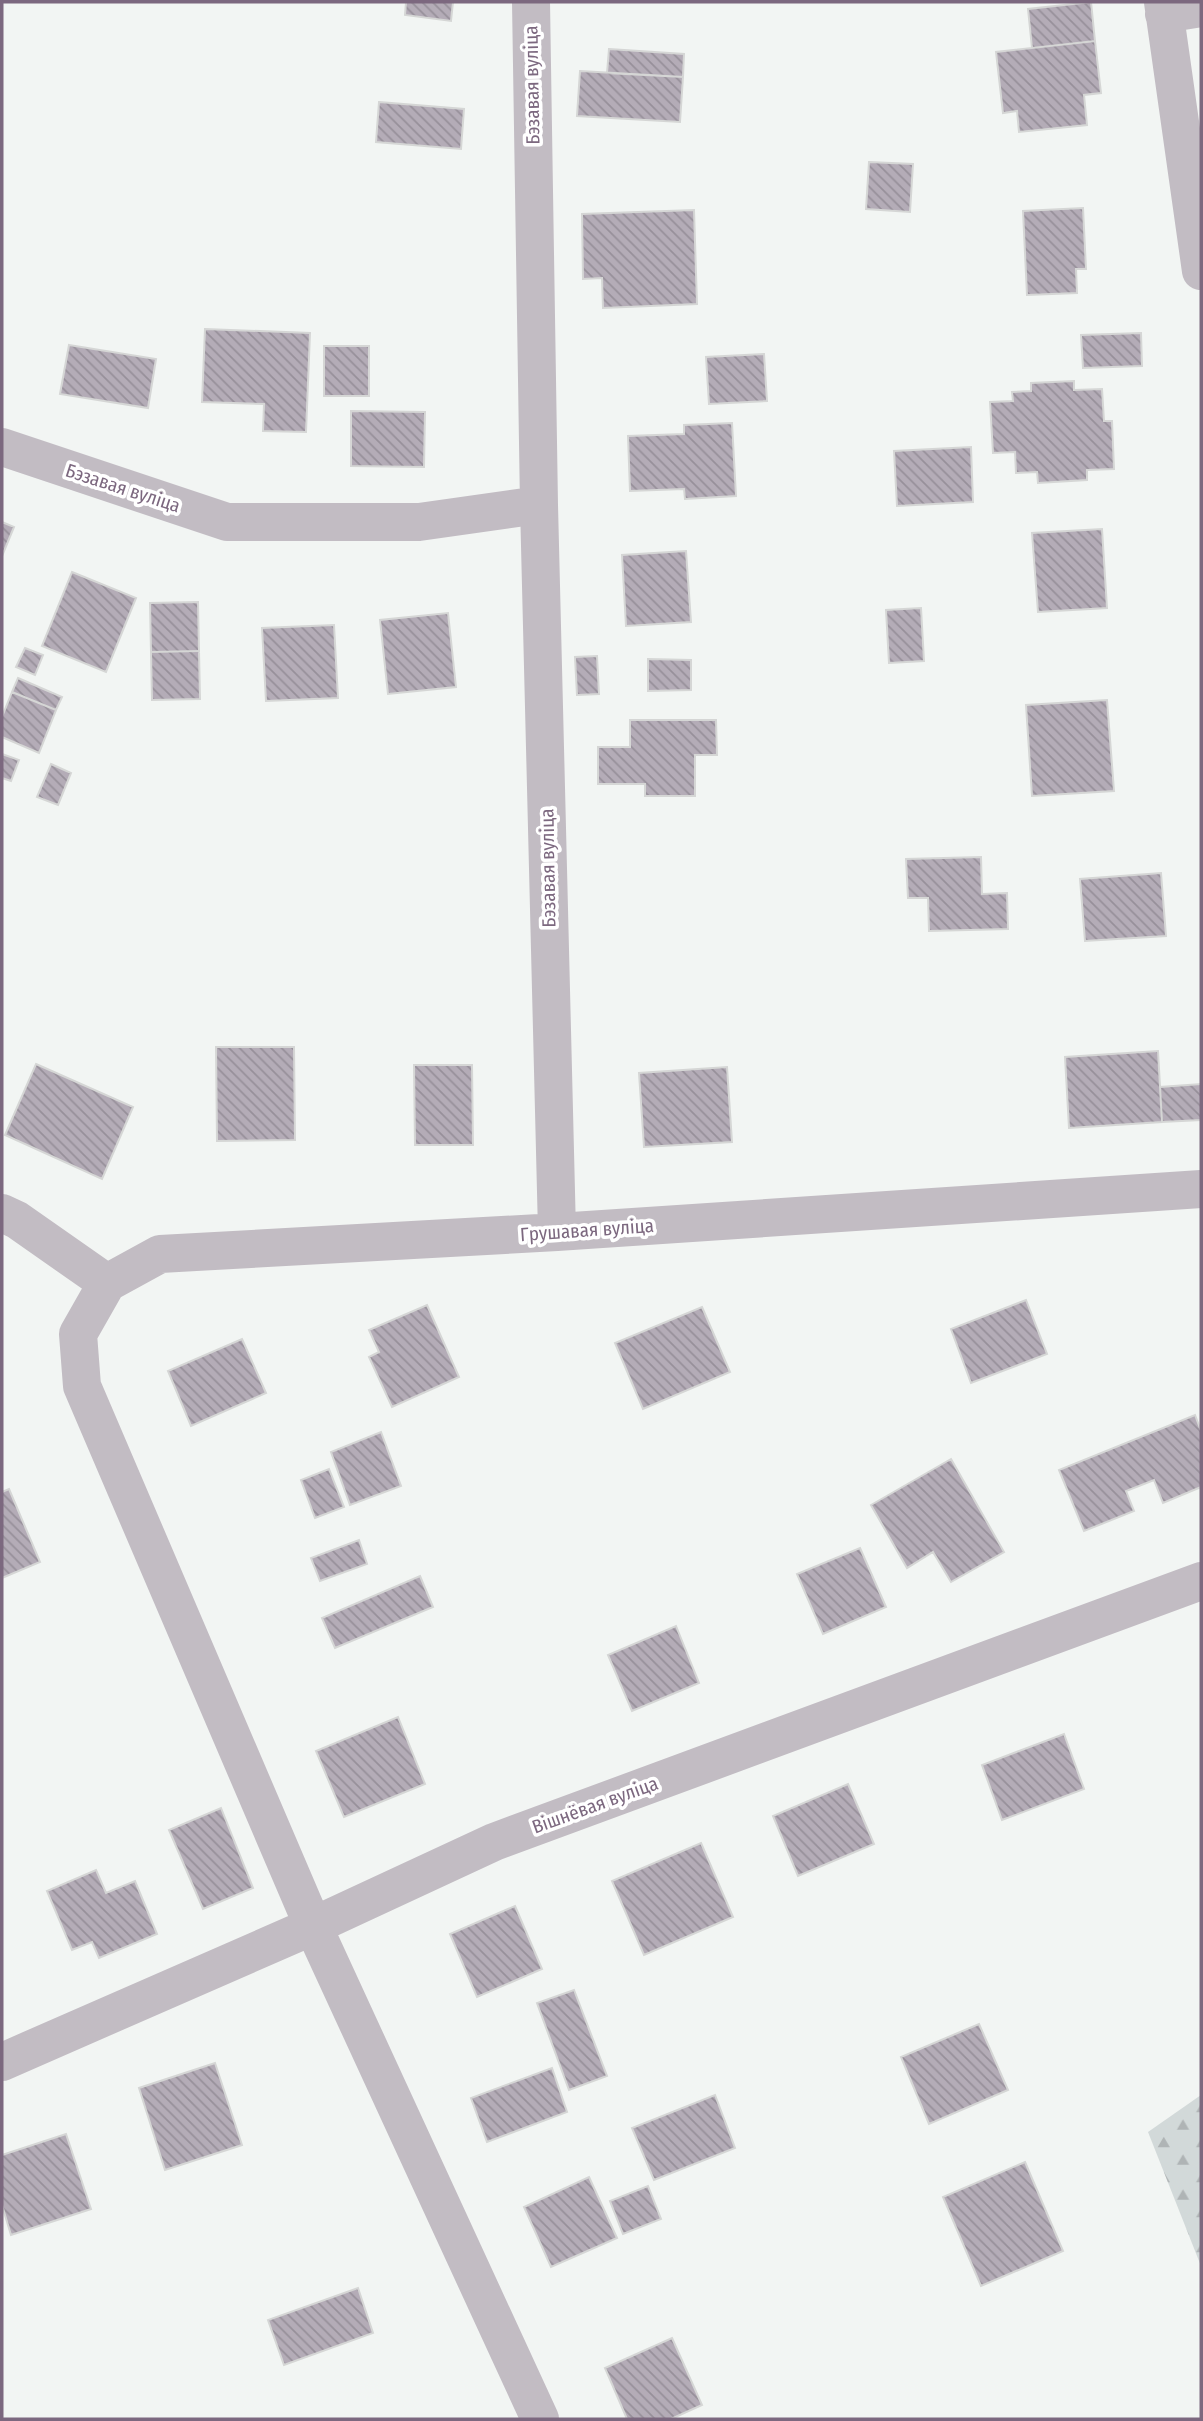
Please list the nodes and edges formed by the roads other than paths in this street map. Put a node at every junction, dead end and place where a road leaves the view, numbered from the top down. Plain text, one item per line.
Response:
1 (531, 2) edge
2 (1176, 8) edge
3 (1201, 271) edge
4 (2, 447) edge
5 (539, 505) junction
6 (1201, 1189) edge
7 (2, 1213) edge
8 (556, 1232) junction
9 (107, 1283) junction
10 (1201, 1581) edge
11 (313, 1926) junction
12 (2, 2062) edge
13 (540, 2419) edge

1 - 5 street, Бэзавая вуліца
2 - 3 street
4 - 5 street, Бэзавая вуліца
5 - 8 street, Бэзавая вуліца
6 - 8 street, Грушавая вуліца
7 - 9 street
8 - 9 street, Грушавая вуліца
9 - 11 street
10 - 11 street, Вішнёвая вуліца
11 - 12 street, Вішнёвая вуліца
11 - 13 street

